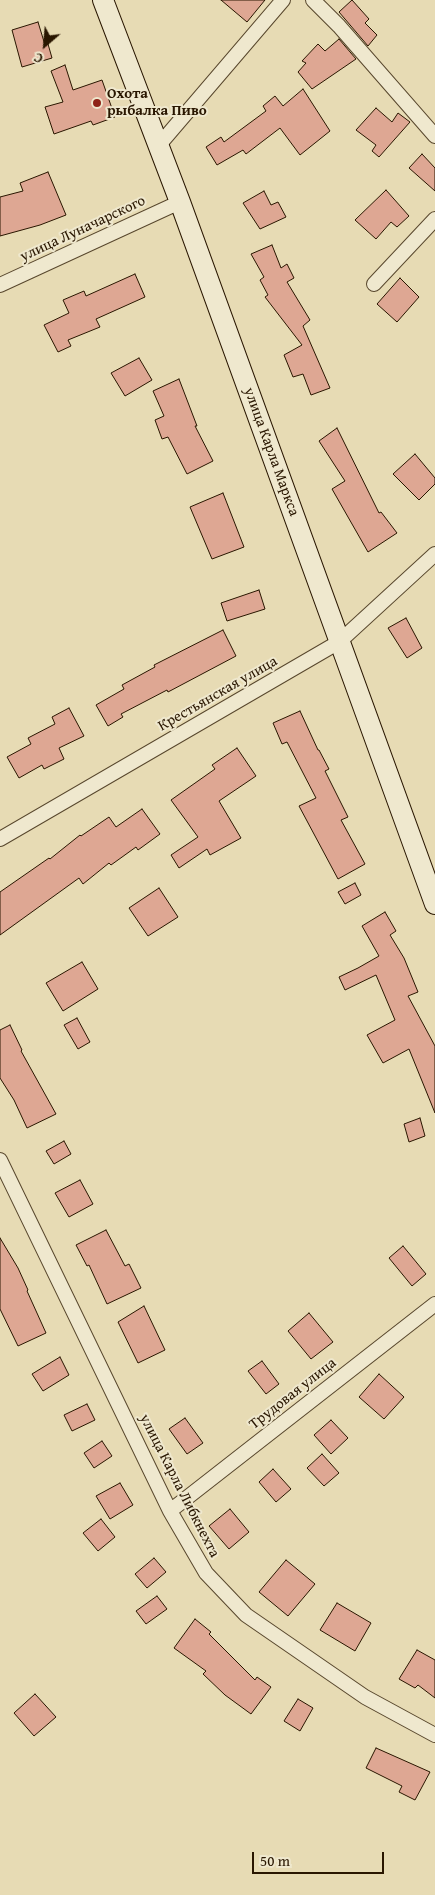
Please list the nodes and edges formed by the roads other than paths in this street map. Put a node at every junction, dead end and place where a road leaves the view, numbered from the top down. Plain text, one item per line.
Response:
1 (103, 0) edge
2 (282, 0) edge
3 (313, 0) edge
4 (435, 136) edge
5 (158, 145) junction
6 (180, 202) junction
7 (435, 219) edge
8 (374, 284) dead end
9 (0, 285) edge
10 (435, 554) edge
11 (339, 642) junction
12 (0, 839) edge
13 (435, 904) edge
14 (0, 1160) edge
15 (435, 1304) edge
16 (170, 1510) junction
17 (435, 1735) edge

1 - 5 main road, улица Карла Маркса
2 - 5 street
3 - 4 street
5 - 6 main road, улица Карла Маркса
6 - 9 street, улица Луначарского
6 - 11 main road, улица Карла Маркса
7 - 8 street
10 - 11 street, Крестьянская улица
11 - 12 street, Крестьянская улица
11 - 13 main road, улица Карла Маркса
14 - 16 street, улица Карла Либкнехта
15 - 16 street, Трудовая улица
16 - 17 street, улица Карла Либкнехта

